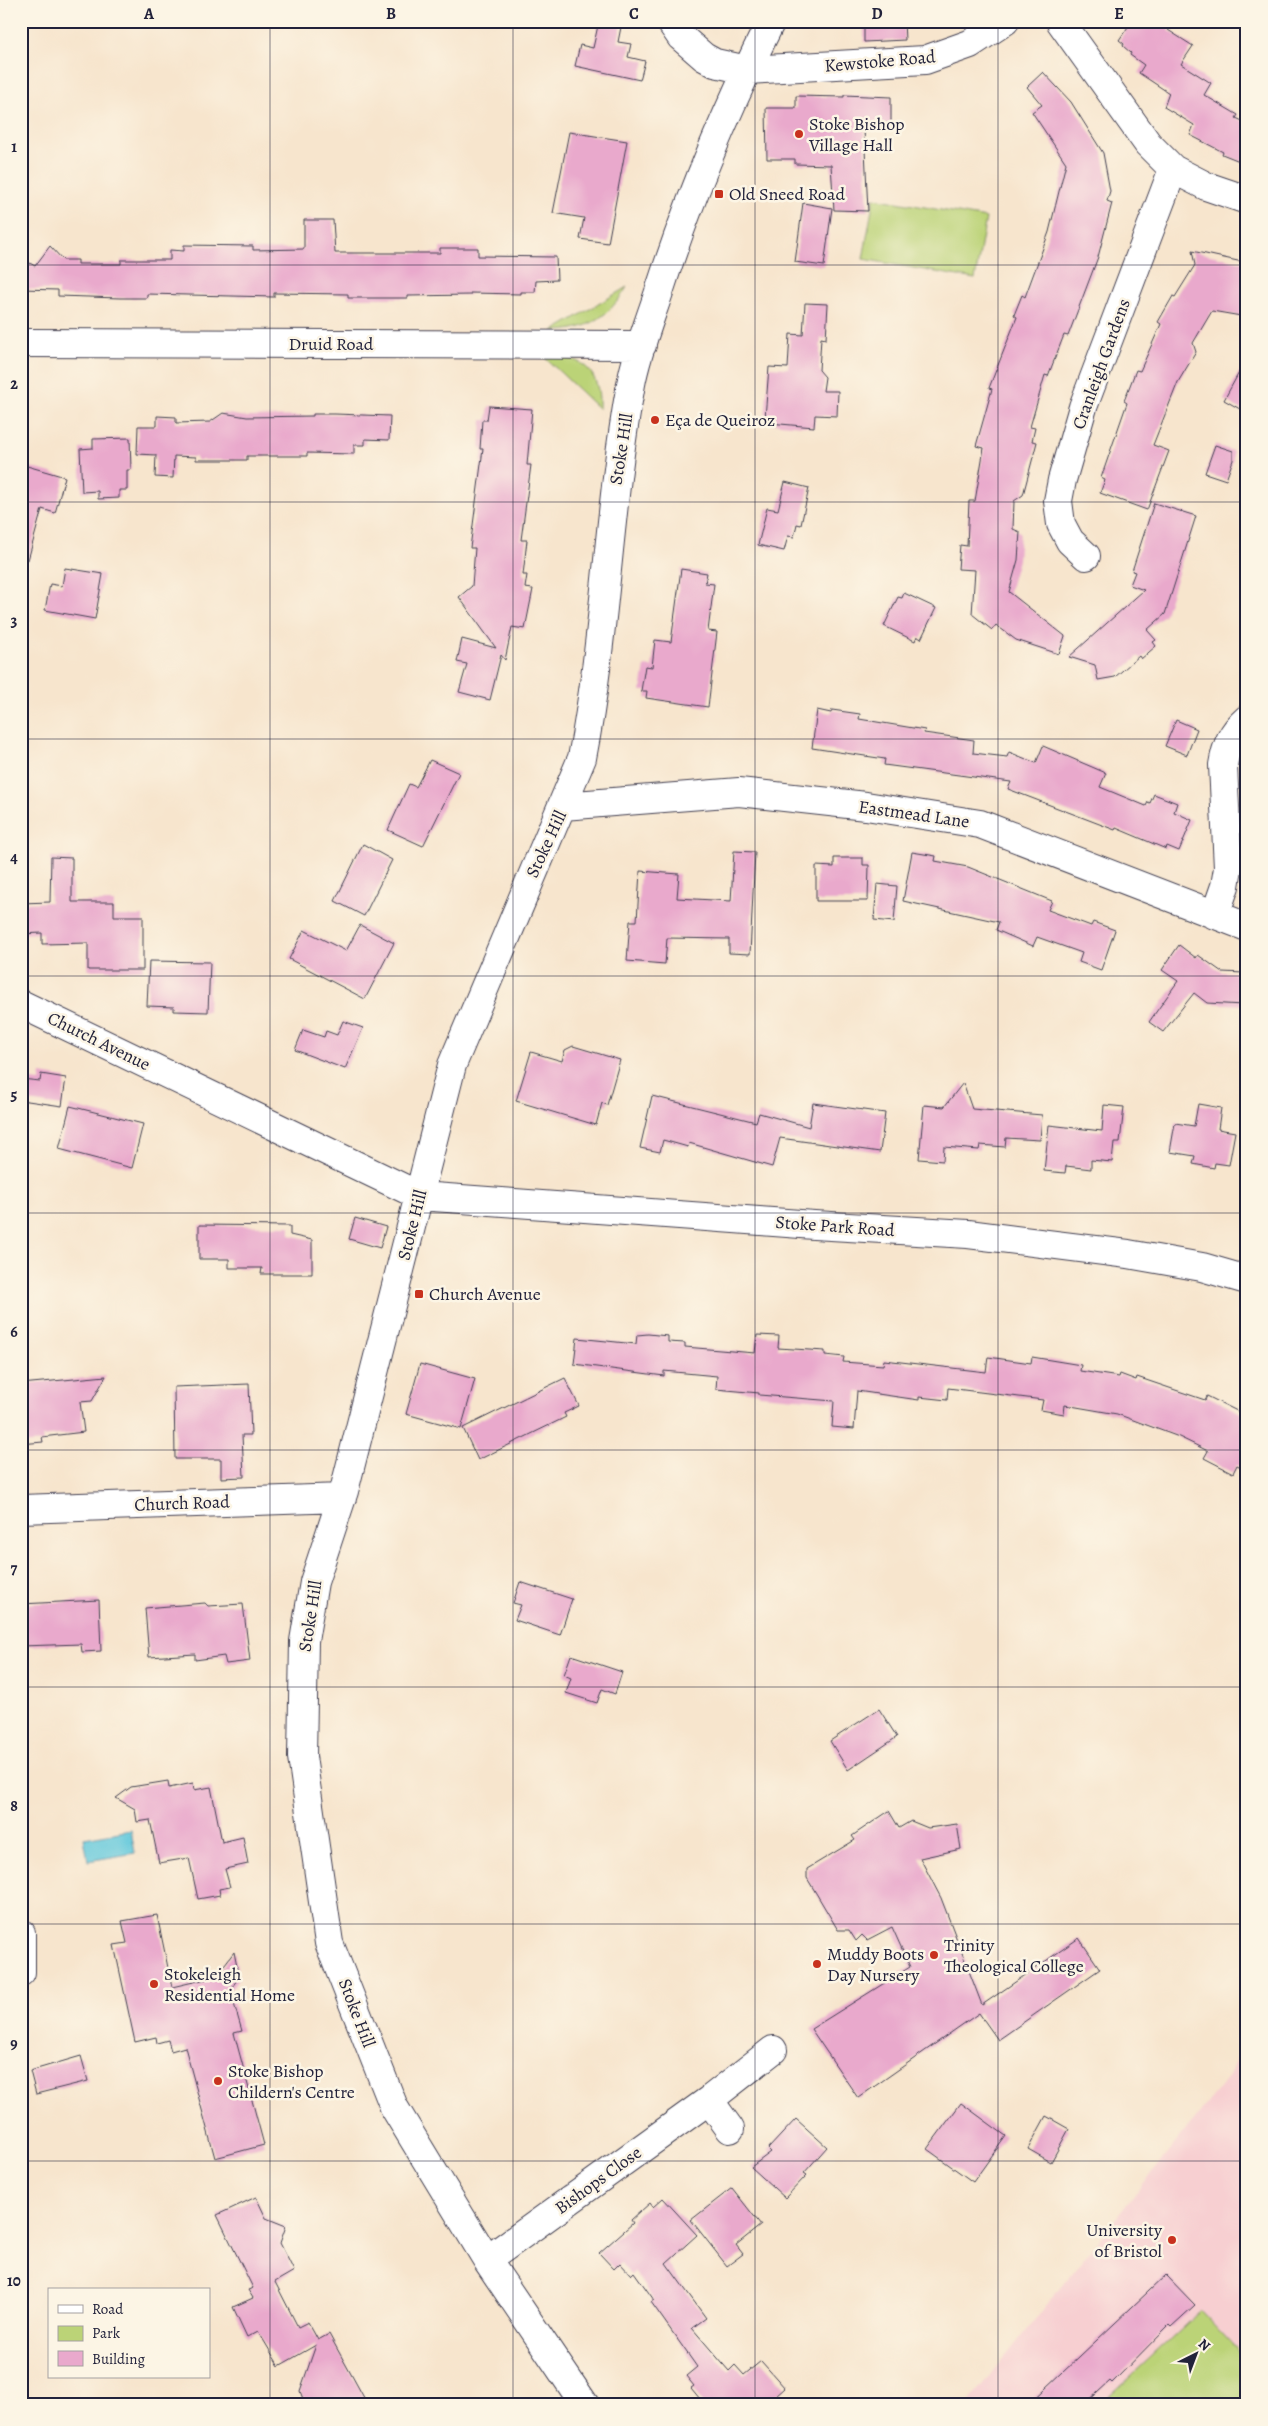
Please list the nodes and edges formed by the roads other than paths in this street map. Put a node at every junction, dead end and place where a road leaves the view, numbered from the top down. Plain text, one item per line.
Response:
1 (670, 21) edge
2 (771, 21) edge
3 (1005, 21) edge
4 (1060, 21) edge
5 (746, 70) junction
6 (1173, 169) junction
7 (1247, 200) edge
8 (21, 343) edge
9 (642, 345) junction
10 (1086, 556) dead end
11 (1247, 719) edge
12 (563, 806) junction
13 (1215, 914) junction
14 (1247, 927) edge
15 (21, 1004) edge
16 (420, 1196) junction
17 (1247, 1280) edge
18 (342, 1498) junction
19 (21, 1509) edge
20 (21, 1933) edge
21 (21, 1972) edge
22 (774, 2050) dead end
23 (709, 2100) junction
24 (730, 2129) dead end
25 (487, 2260) junction
26 (585, 2405) edge

1 - 5 street
2 - 5 street, Stoke Hill
3 - 5 street, Kewstoke Road
4 - 6 street
5 - 9 street, Stoke Hill
6 - 7 street
6 - 10 street, Cranleigh Gardens
8 - 9 street, Druid Road
9 - 12 street, Stoke Hill
11 - 13 street
12 - 13 street, Eastmead Lane
12 - 16 street, Stoke Hill
13 - 14 street, Eastmead Lane
15 - 16 street, Church Avenue
16 - 17 street, Stoke Park Road
16 - 18 street, Stoke Hill
18 - 19 street, Church Road
18 - 25 street, Stoke Hill
20 - 21 street
22 - 23 street, Bishops Close
23 - 24 street
23 - 25 street, Bishops Close
25 - 26 street, Stoke Hill

